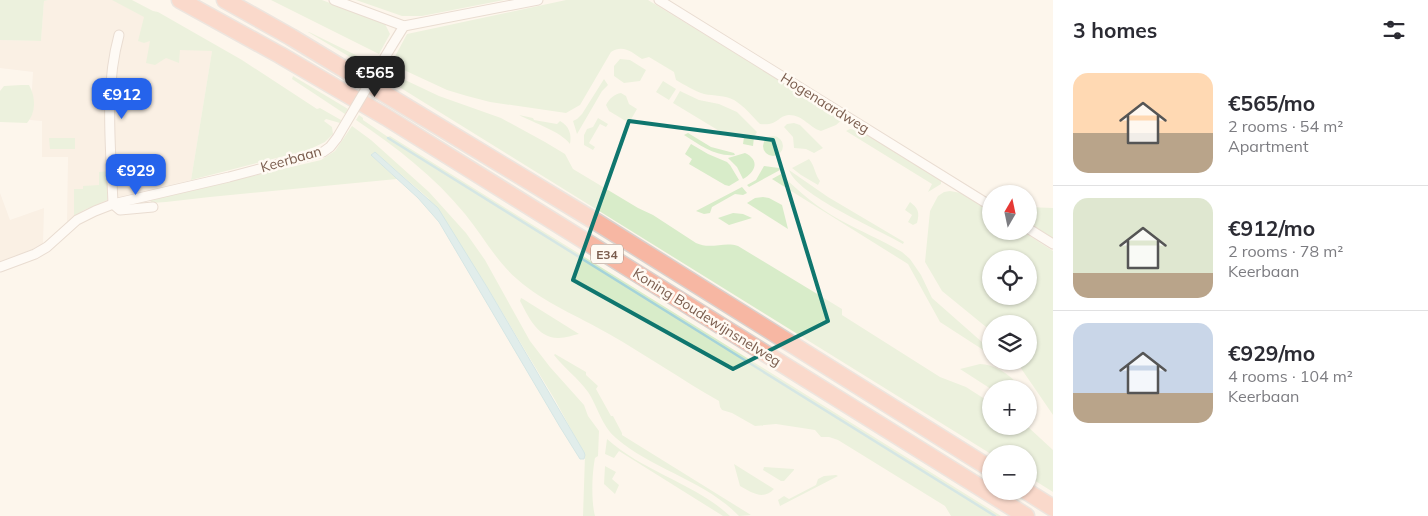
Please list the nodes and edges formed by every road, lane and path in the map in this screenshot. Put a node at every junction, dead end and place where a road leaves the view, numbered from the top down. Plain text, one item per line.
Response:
1 (180, 0) edge
2 (225, 0) edge
3 (334, 0) edge
4 (538, 0) edge
5 (659, 0) edge
6 (404, 26) junction
7 (119, 35) dead end
8 (982, 200) edge
9 (113, 204) junction
10 (153, 207) dead end
11 (1038, 235) edge
12 (1053, 244) edge
13 (0, 267) edge
14 (982, 463) edge
15 (1037, 498) edge
16 (1053, 508) edge
17 (1026, 516) edge

1 - 17 highway, Koning Boudewijnsnelweg / E34
2 - 14 highway, Koning Boudewijnsnelweg / E34
3 - 6 street
4 - 6 street
5 - 8 street, Hogenaardweg
6 - 9 street, Keerbaan, bridge
7 - 9 street
9 - 10 street
9 - 13 street, Keerbaan
11 - 12 street
15 - 16 highway

